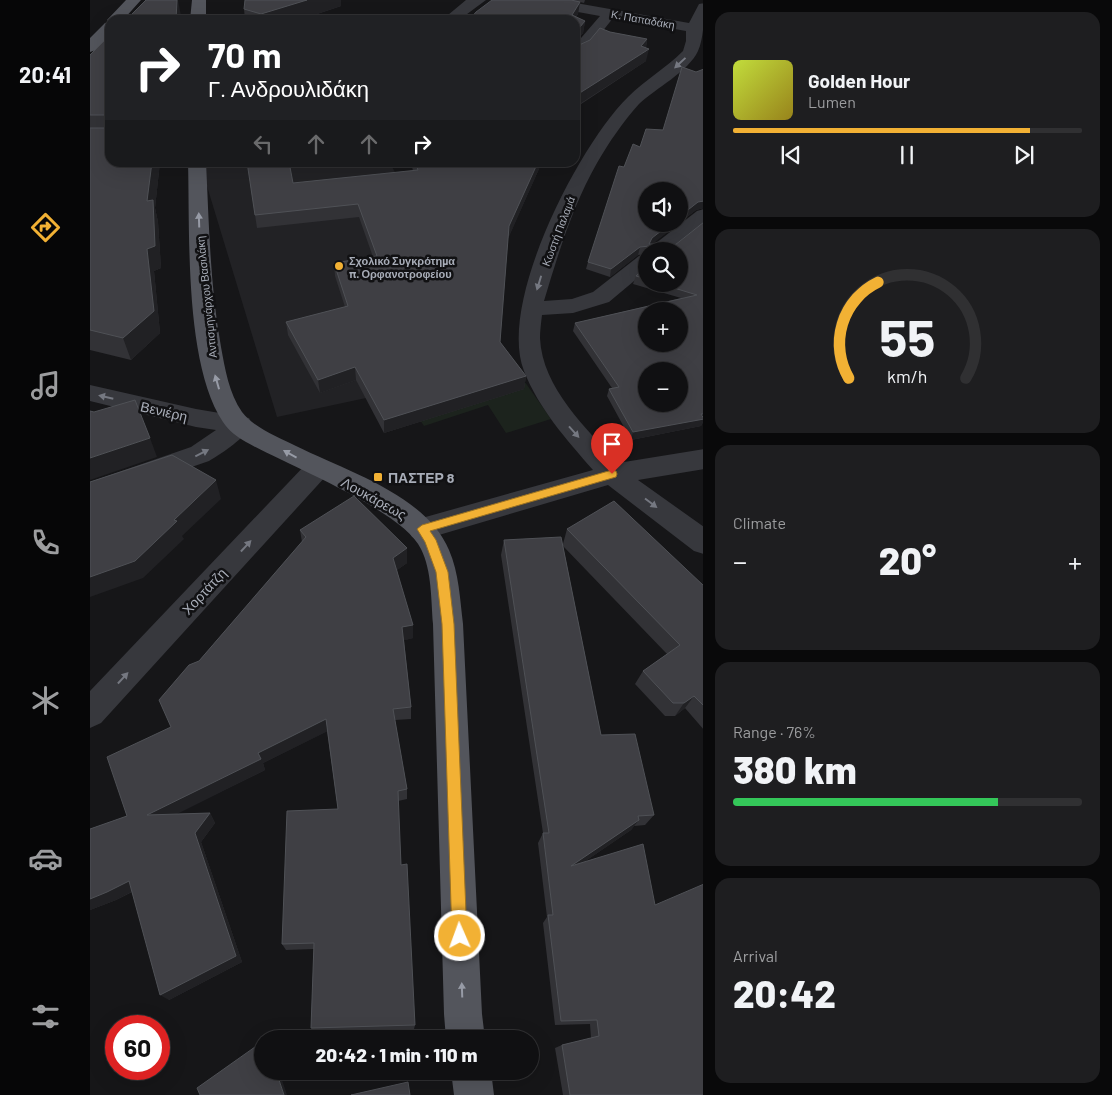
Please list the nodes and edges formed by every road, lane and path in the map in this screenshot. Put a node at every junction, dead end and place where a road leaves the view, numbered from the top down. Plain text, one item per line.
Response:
1 (134, 0) edge
2 (199, 0) edge
3 (479, 0) edge
4 (534, 0) edge
5 (608, 7) edge
6 (120, 15) edge
7 (198, 15) edge
8 (456, 15) edge
9 (699, 19) edge
10 (105, 31) edge
11 (90, 47) edge
12 (580, 49) edge
13 (198, 167) edge
14 (703, 215) edge
15 (669, 242) edge
16 (638, 267) edge
17 (531, 309) junction
18 (90, 393) edge
19 (240, 424) junction
20 (703, 459) edge
21 (317, 469) junction
22 (612, 474) junction
23 (90, 492) edge
24 (422, 529) junction
25 (703, 543) edge
26 (90, 713) edge
27 (465, 1030) edge
28 (472, 1080) edge
29 (474, 1095) edge

1 - 6 main road
2 - 7 main road
3 - 8 street
4 - 5 street, Κ. Παπαδάκη
5 - 9 street, Κ. Παπαδάκη
5 - 12 street
9 -> 17 street, Κωστή Παλαμά
10 - 11 main road
19 -> 13 main road, Αντισμηνάρχου Βασιλάκη
14 - 15 street
16 - 17 street
17 -> 22 street, Κωστή Παλαμά
19 -> 18 street, Βενιέρη
21 -> 19 main road, Λουκάρεως
23 -> 19 street
20 - 22 street
21 - 24 main road, Λουκάρεως
26 -> 21 street, Χορτάτζη
22 - 24 street
22 -> 25 street, Κωστή Παλαμά
27 -> 24 main road, Λουκάρεως
28 - 29 main road

